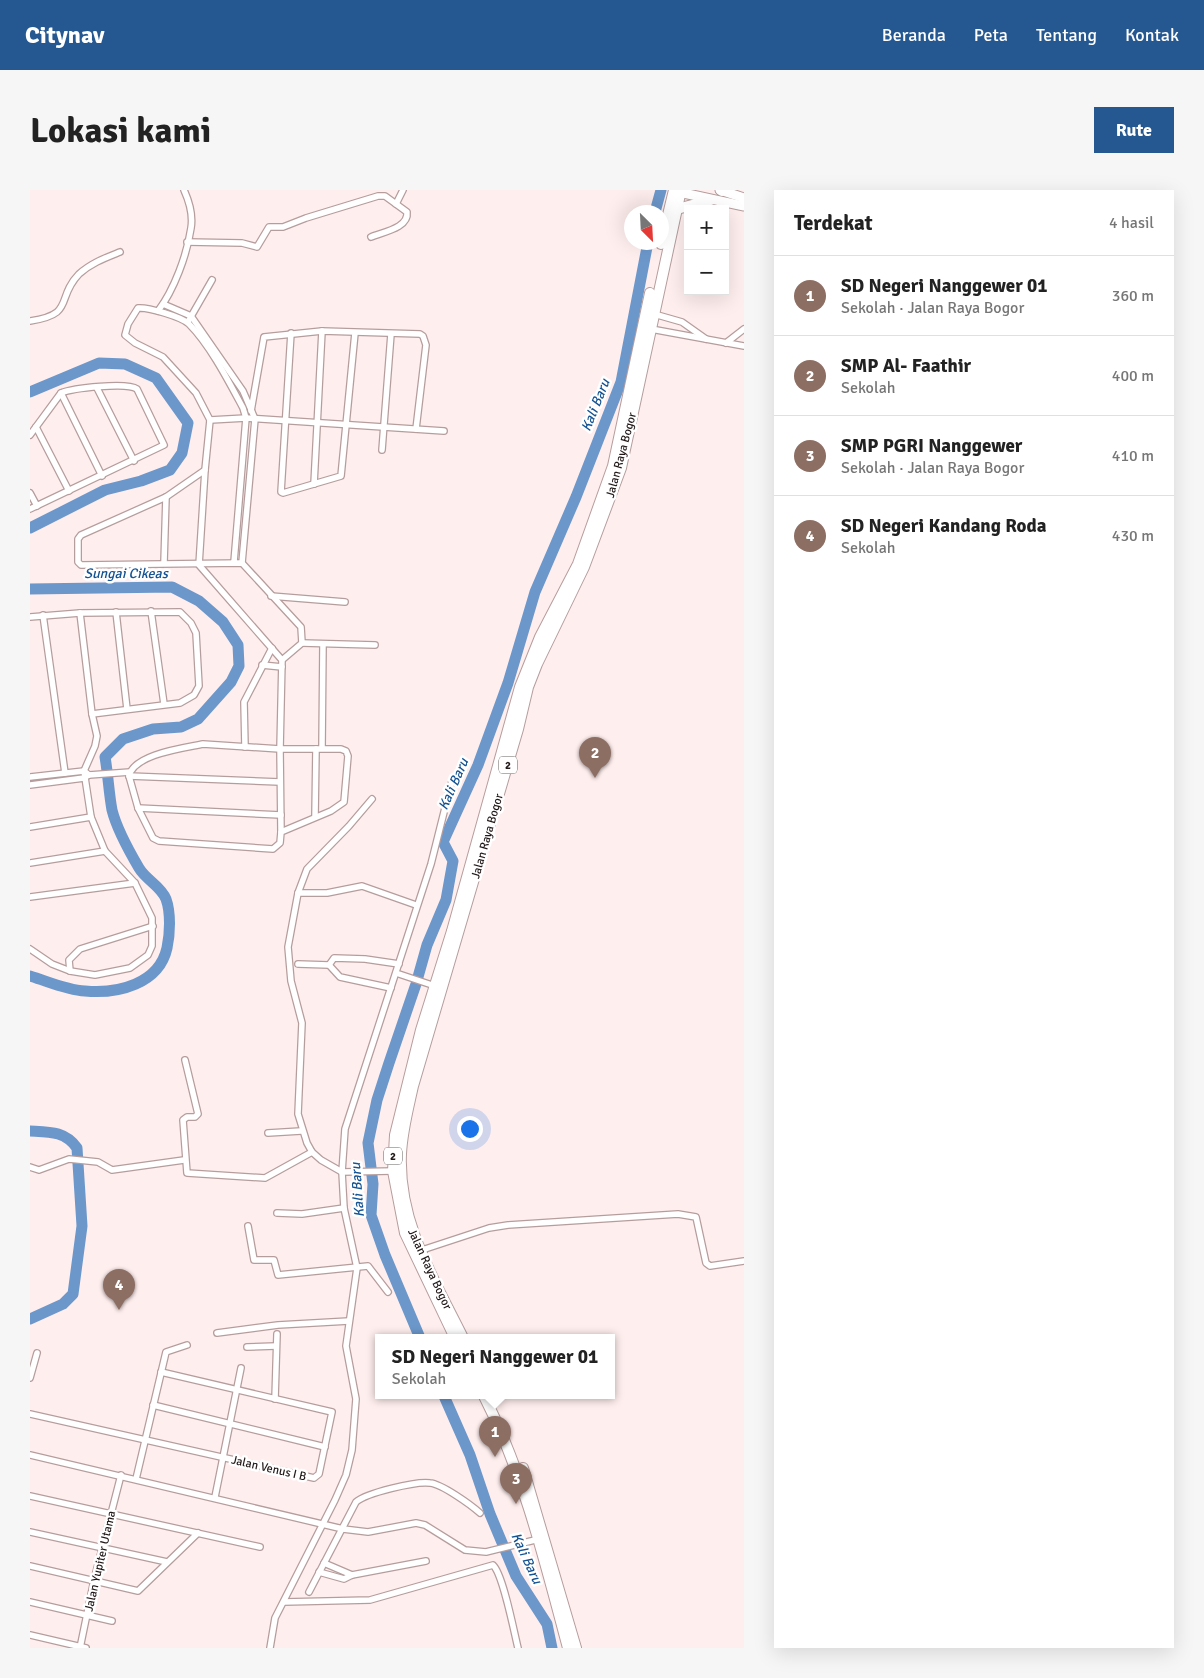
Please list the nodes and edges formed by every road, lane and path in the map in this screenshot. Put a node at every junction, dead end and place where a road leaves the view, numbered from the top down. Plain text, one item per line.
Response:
1 (184, 190) edge
2 (403, 190) edge
3 (676, 190) edge
4 (721, 190) edge
5 (744, 198) edge
6 (711, 200) junction
7 (396, 204) junction
8 (744, 206) edge
9 (677, 208) junction
10 (371, 237) dead end
11 (187, 242) junction
12 (120, 252) dead end
13 (212, 280) dead end
14 (163, 304) junction
15 (158, 311) junction
16 (654, 314) junction
17 (190, 319) junction
18 (30, 321) edge
19 (651, 329) junction
20 (744, 330) edge
21 (322, 331) junction
22 (291, 333) junction
23 (355, 333) junction
24 (391, 334) junction
25 (707, 340) junction
26 (726, 343) junction
27 (744, 346) edge
28 (641, 359) junction
29 (97, 388) junction
30 (255, 388) junction
31 (243, 391) junction
32 (61, 393) junction
33 (251, 410) junction
34 (246, 418) junction
35 (255, 419) junction
36 (210, 420) junction
37 (285, 420) junction
38 (317, 423) junction
39 (346, 424) junction
40 (36, 427) junction
41 (382, 427) junction
42 (416, 429) junction
43 (444, 432) dead end
44 (30, 435) edge
45 (382, 450) dead end
46 (134, 461) junction
47 (204, 470) junction
48 (102, 476) junction
49 (314, 484) junction
50 (69, 491) junction
51 (30, 493) edge
52 (166, 497) junction
53 (36, 506) junction
54 (30, 509) edge
55 (234, 562) junction
56 (164, 563) junction
57 (242, 563) junction
58 (199, 565) junction
59 (271, 596) junction
60 (345, 602) dead end
61 (151, 611) junction
62 (116, 612) junction
63 (80, 613) junction
64 (43, 615) junction
65 (30, 617) edge
66 (302, 643) junction
67 (323, 644) junction
68 (375, 645) dead end
69 (272, 648) junction
70 (282, 660) junction
71 (262, 665) junction
72 (282, 667) junction
73 (164, 704) junction
74 (127, 709) junction
75 (92, 714) junction
76 (245, 747) junction
77 (319, 748) junction
78 (280, 749) junction
79 (65, 773) junction
80 (130, 774) junction
81 (86, 775) junction
82 (30, 777) edge
83 (280, 782) junction
84 (451, 784) dead end
85 (30, 785) edge
86 (372, 799) dead end
87 (138, 808) junction
88 (281, 815) junction
89 (91, 817) junction
90 (315, 817) junction
91 (30, 827) edge
92 (281, 832) junction
93 (105, 851) junction
94 (30, 863) edge
95 (135, 883) junction
96 (298, 893) junction
97 (30, 897) edge
98 (416, 905) junction
99 (153, 926) junction
100 (30, 949) edge
101 (298, 964) dead end
102 (399, 964) junction
103 (329, 966) junction
104 (70, 971) junction
105 (396, 973) junction
106 (435, 986) junction
107 (391, 988) junction
108 (184, 1060) dead end
109 (302, 1130) junction
110 (268, 1133) dead end
111 (312, 1152) junction
112 (184, 1160) junction
113 (30, 1167) edge
114 (393, 1171) junction
115 (342, 1172) junction
116 (344, 1208) junction
117 (277, 1213) dead end
118 (248, 1226) dead end
119 (416, 1252) junction
120 (744, 1261) edge
121 (357, 1268) junction
122 (388, 1292) dead end
123 (349, 1321) junction
124 (216, 1333) dead end
125 (277, 1334) dead end
126 (453, 1334) edge
127 (461, 1334) edge
128 (187, 1345) dead end
129 (276, 1346) junction
130 (246, 1347) dead end
131 (37, 1353) dead end
132 (241, 1368) dead end
133 (161, 1372) junction
134 (30, 1378) edge
135 (237, 1391) junction
136 (275, 1399) junction
137 (485, 1399) edge
138 (493, 1399) edge
139 (153, 1405) junction
140 (30, 1414) edge
141 (230, 1423) junction
142 (144, 1440) junction
143 (325, 1446) junction
144 (30, 1455) edge
145 (223, 1457) junction
146 (121, 1475) junction
147 (136, 1479) junction
148 (30, 1496) edge
149 (215, 1497) junction
150 (480, 1513) dead end
151 (110, 1514) junction
152 (324, 1524) junction
153 (343, 1529) junction
154 (30, 1532) edge
155 (198, 1533) junction
156 (537, 1539) junction
157 (260, 1547) dead end
158 (101, 1548) junction
159 (426, 1561) dead end
160 (167, 1562) junction
161 (324, 1563) junction
162 (30, 1566) edge
163 (319, 1572) junction
164 (352, 1575) junction
165 (94, 1580) junction
166 (309, 1592) dead end
167 (30, 1602) edge
168 (284, 1602) junction
169 (87, 1614) junction
170 (112, 1621) dead end
171 (30, 1635) edge
172 (82, 1647) edge
173 (270, 1648) edge
174 (518, 1648) edge
175 (568, 1648) edge
176 (576, 1648) edge

1 - 11 street
2 - 7 street
3 - 6 main road
3 - 9 highway, Jalan Raya Bogor / 2
3 - 28 highway, Jalan Raya Bogor / 2
4 - 5 main road
6 - 8 main road
6 - 9 highway
7 - 10 street
7 - 11 street
9 - 16 highway, Jalan Raya Bogor / 2
11 - 14 street
12 - 18 street
13 - 17 street
14 - 15 street
14 - 17 street
15 - 17 street
15 - 36 street
16 - 19 highway, Jalan Raya Bogor / 2
16 - 25 street
17 - 31 street
17 - 34 street
19 - 25 street
19 - 28 highway, Jalan Raya Bogor / 2
20 - 26 street
21 - 22 street
21 - 23 street
21 - 38 street
22 - 30 street
22 - 37 street
23 - 24 street
23 - 39 street
24 - 41 street
24 - 42 street
25 - 26 street
26 - 27 street
28 - 106 highway, Jalan Raya Bogor / 2
28 - 119 highway, Jalan Raya Bogor / 2
29 - 32 street
29 - 46 street
29 - 46 street
30 - 31 street
30 - 33 street
31 - 33 street
32 - 40 street
32 - 48 street
33 - 35 street
34 - 35 street
34 - 36 street
34 - 55 street
35 - 37 street
35 - 57 street
36 - 47 street
37 - 38 street
37 - 49 street
38 - 39 street
38 - 49 street
39 - 41 street
39 - 49 street
40 - 44 street
40 - 50 street
41 - 42 street
41 - 45 street
42 - 43 street
46 - 48 street
47 - 52 street
47 - 58 street
48 - 50 street
50 - 53 street
51 - 53 street
52 - 56 street
52 - 56 street
53 - 54 street
55 - 57 street
55 - 58 street
56 - 58 street
57 - 59 street
58 - 69 street
59 - 60 street
59 - 66 street
61 - 62 street
61 - 73 street
61 - 73 street
62 - 63 street
62 - 74 street
63 - 64 street
63 - 75 street
64 - 65 street
64 - 79 street
66 - 67 street
66 - 70 street
67 - 68 street
67 - 77 street
69 - 70 street
69 - 71 street
70 - 72 street
71 - 72 street
71 - 76 street
72 - 78 street
73 - 74 street
74 - 75 street
75 - 81 street
76 - 78 street
76 - 80 street
77 - 78 street
77 - 90 street
77 - 90 street
78 - 83 street
79 - 81 street
79 - 82 street
80 - 81 street
80 - 83 street
80 - 87 street
81 - 85 street
81 - 89 street
83 - 88 street
84 - 98 street
86 - 96 street
87 - 88 street
87 - 92 street
88 - 92 street
89 - 91 street
89 - 93 street
90 - 92 street
93 - 94 street
93 - 95 street
95 - 97 street
95 - 99 street
96 - 98 street
96 - 109 street
98 - 102 street
99 - 104 street
99 - 104 street
100 - 104 street
101 - 103 street
102 - 103 street
102 - 105 street
103 - 107 street
105 - 106 street
105 - 107 street
106 - 114 highway, Jalan Raya Bogor / 2
107 - 115 street
108 - 112 street
109 - 110 street
109 - 111 street
111 - 112 street
111 - 115 street
112 - 113 street
114 - 115 street
114 - 119 highway, Jalan Raya Bogor / 2
115 - 116 street
116 - 117 street
116 - 121 street
118 - 121 street
119 - 120 street
119 - 126 highway, Jalan Raya Bogor / 2
119 - 127 highway, Jalan Raya Bogor / 2
121 - 122 street
121 - 123 street
123 - 124 street
123 - 152 street
125 - 129 street
128 - 133 street
129 - 130 street
129 - 136 street
131 - 134 street
132 - 135 street
133 - 135 street
133 - 139 street
135 - 136 street
135 - 141 street
136 - 143 street
137 - 156 highway
138 - 156 highway
139 - 141 street
139 - 142 street
140 - 142 street, Jalan Venus I B
141 - 143 street
141 - 145 street
142 - 145 street, Jalan Venus I B
142 - 147 street
143 - 145 street, Jalan Venus I B
144 - 146 street
145 - 149 street
146 - 147 street
146 - 151 street, Jalan Yupiter Utama
147 - 149 street
148 - 151 street
149 - 152 street
150 - 153 street
151 - 155 street
151 - 158 street, Jalan Yupiter Utama
152 - 153 street
152 - 168 street
153 - 156 street
153 - 161 street
154 - 158 street
155 - 157 street
155 - 160 street
156 - 175 highway
156 - 176 highway
158 - 160 street
158 - 165 street, Jalan Yupiter Utama
159 - 164 street
160 - 165 street
161 - 163 street
161 - 164 street
162 - 165 street
163 - 164 street
163 - 166 street
165 - 169 street, Jalan Yupiter Utama
167 - 169 street
168 - 173 street
168 - 174 street
169 - 170 street
169 - 172 street, Jalan Yupiter Utama
171 - 172 street

